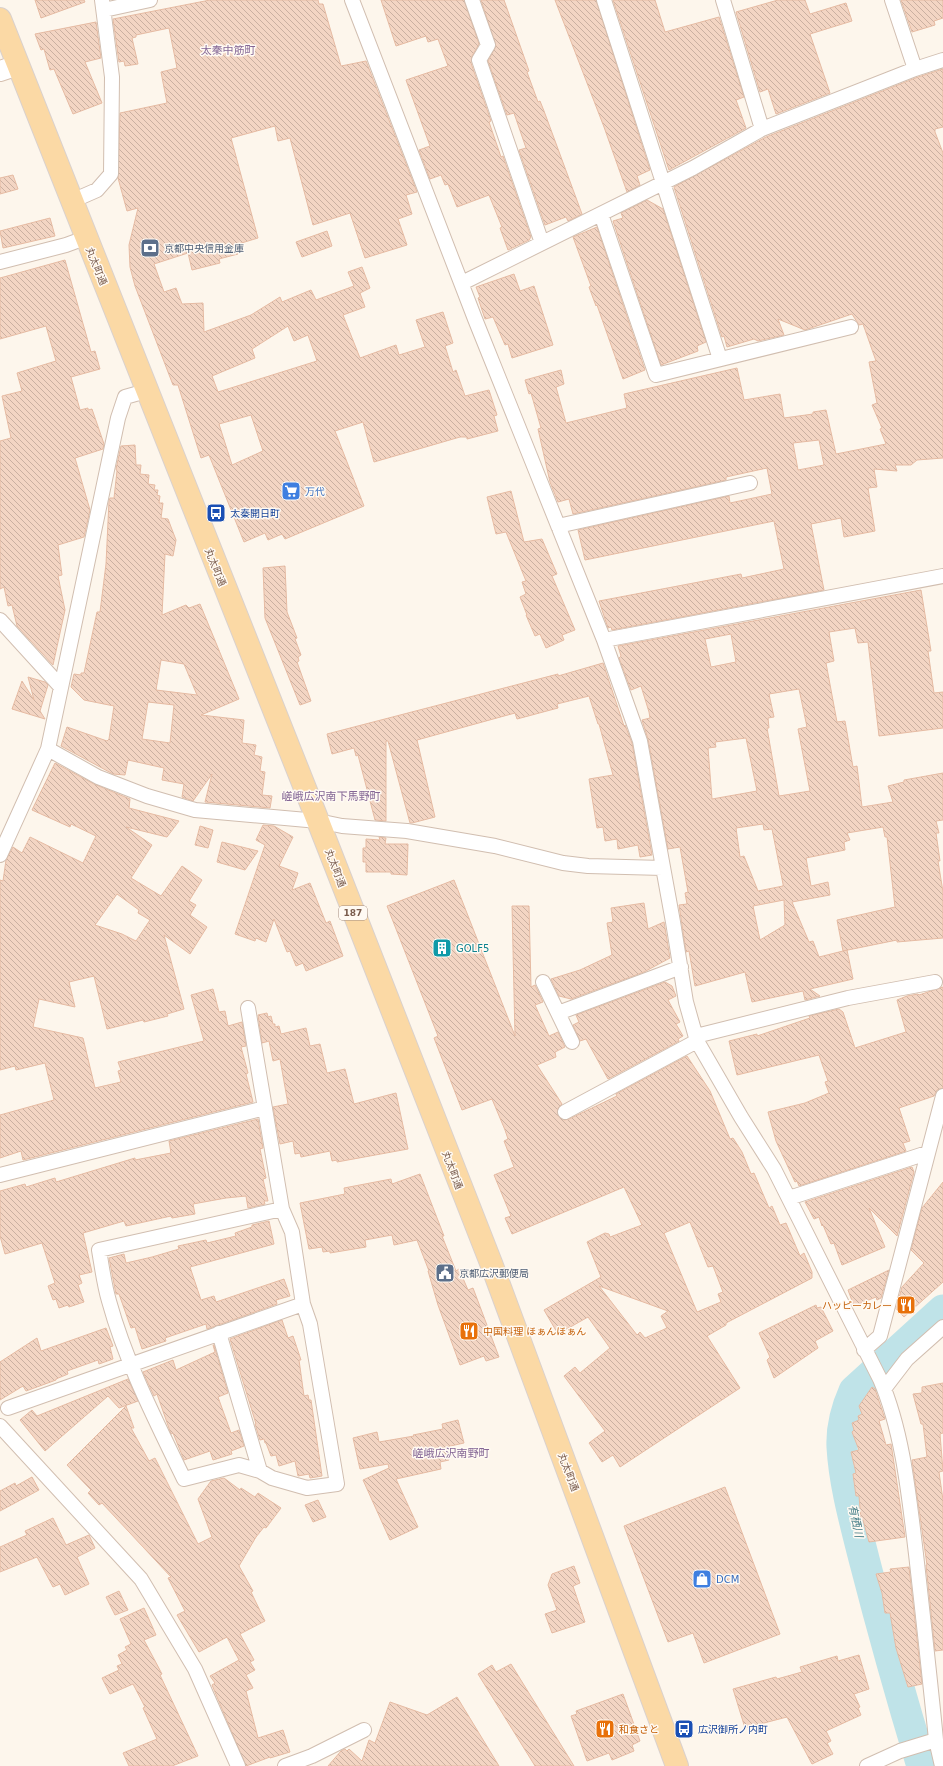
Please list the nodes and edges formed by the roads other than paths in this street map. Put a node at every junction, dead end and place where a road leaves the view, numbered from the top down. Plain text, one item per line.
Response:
1 (150, 0) edge
2 (352, 0) edge
3 (472, 0) edge
4 (604, 0) edge
5 (723, 0) edge
6 (892, 0) edge
7 (103, 5) edge
8 (0, 19) edge
9 (943, 60) edge
10 (9, 68) edge
11 (915, 69) junction
12 (762, 130) junction
13 (663, 183) junction
14 (72, 200) junction
15 (601, 214) junction
16 (85, 238) junction
17 (542, 243) junction
18 (0, 262) edge
19 (462, 283) junction
20 (851, 327) dead end
21 (720, 359) junction
22 (146, 391) junction
23 (750, 483) dead end
24 (558, 526) junction
25 (943, 576) edge
26 (2, 626) edge
27 (604, 640) junction
28 (61, 687) junction
29 (48, 749) junction
30 (318, 821) junction
31 (0, 855) edge
32 (663, 868) junction
33 (681, 967) junction
34 (543, 982) dead end
35 (935, 982) dead end
36 (248, 1008) dead end
37 (558, 1013) junction
38 (697, 1039) junction
39 (572, 1042) dead end
40 (943, 1096) edge
41 (265, 1108) junction
42 (565, 1112) dead end
43 (928, 1153) junction
44 (0, 1175) edge
45 (789, 1198) junction
46 (282, 1209) junction
47 (303, 1304) junction
48 (943, 1327) edge
49 (219, 1333) junction
50 (867, 1354) junction
51 (131, 1364) junction
52 (882, 1384) junction
53 (8, 1408) dead end
54 (0, 1426) edge
55 (260, 1471) junction
56 (364, 1730) dead end
57 (931, 1742) junction
58 (238, 1766) edge
59 (285, 1766) edge
60 (677, 1766) edge
61 (867, 1766) edge
62 (942, 1766) edge

1 - 7 street
2 - 19 street
3 - 17 street
4 - 13 street
5 - 12 street
6 - 11 street
7 - 14 street
8 - 10 main road, 丸太町通 / 187
9 - 11 street
10 - 14 main road, 丸太町通 / 187
11 - 12 street
12 - 13 street
13 - 15 street
13 - 21 street
14 - 16 main road, 丸太町通 / 187
15 - 17 street
15 - 21 street
16 - 18 street
16 - 22 main road, 丸太町通 / 187
17 - 19 street
19 - 24 street
20 - 21 street
22 - 28 street
22 - 30 main road, 丸太町通 / 187
23 - 24 street
24 - 27 street
25 - 27 street
26 - 28 street
27 - 32 street
28 - 29 street
29 - 30 street
29 - 31 street
30 - 32 street
30 - 60 main road, 丸太町通 / 187
32 - 33 street
33 - 37 street
33 - 38 street
34 - 37 street
35 - 38 street
36 - 41 street
37 - 39 street
38 - 42 street
38 - 45 street
40 - 43 street
41 - 44 street
41 - 46 street
43 - 45 street
43 - 50 street
45 - 50 street
46 - 47 street
46 - 51 street
47 - 49 street
47 - 55 street
48 - 52 street
49 - 51 street
49 - 55 street
50 - 52 street
51 - 53 street
51 - 55 street
52 - 57 street
54 - 58 street
56 - 59 street
57 - 61 street
57 - 62 street

